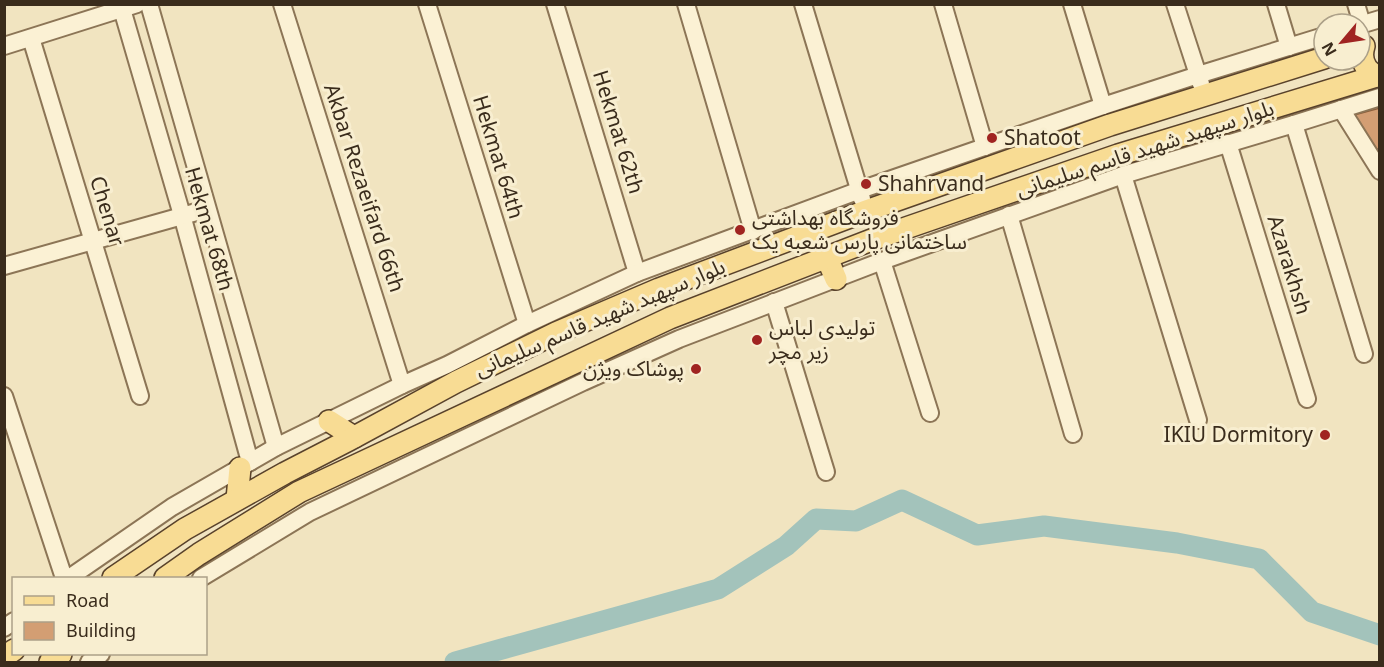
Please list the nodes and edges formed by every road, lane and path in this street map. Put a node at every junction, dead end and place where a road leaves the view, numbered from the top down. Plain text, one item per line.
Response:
1 (149, 4) edge
2 (282, 4) edge
3 (427, 4) edge
4 (555, 4) edge
5 (686, 4) edge
6 (803, 4) edge
7 (943, 4) edge
8 (1072, 4) edge
9 (1175, 4) edge
10 (1276, 4) edge
11 (122, 8) edge
12 (31, 38) junction
13 (1312, 40) edge
14 (4, 46) edge
15 (1289, 47) junction
16 (1312, 62) edge
17 (1339, 72) edge
18 (1198, 75) junction
19 (1379, 83) edge
20 (1205, 96) junction
21 (1339, 99) junction
22 (1103, 106) junction
23 (1294, 124) junction
24 (1228, 144) junction
25 (1185, 146) junction
26 (985, 147) junction
27 (1380, 171) edge
28 (1123, 175) junction
29 (863, 201) junction
30 (207, 209) junction
31 (182, 215) junction
32 (1009, 215) junction
33 (753, 231) junction
34 (93, 241) junction
35 (827, 258) junction
36 (882, 261) junction
37 (4, 266) edge
38 (637, 273) junction
39 (836, 279) junction
40 (774, 302) junction
41 (527, 324) junction
42 (556, 333) junction
43 (528, 346) junction
44 (248, 351) junction
45 (1364, 354) dead end
46 (221, 360) junction
47 (573, 363) junction
48 (543, 378) junction
49 (402, 385) junction
50 (259, 391) junction
51 (4, 396) edge
52 (140, 396) dead end
53 (232, 399) junction
54 (1306, 399) dead end
55 (930, 413) dead end
56 (1198, 420) dead end
57 (329, 421) junction
58 (1073, 434) dead end
59 (354, 437) junction
60 (276, 447) junction
61 (245, 465) junction
62 (826, 472) dead end
63 (237, 499) junction
64 (66, 577) edge
65 (70, 577) edge
66 (116, 577) edge
67 (168, 577) edge
68 (204, 577) edge

1 - 30 street, Hekmat 68th
2 - 49 street, Akbar Rezaeifard 66th
3 - 41 street, Hekmat 64th
4 - 38 street, Hekmat 62th
5 - 33 street
6 - 29 street
7 - 26 street
8 - 22 street
9 - 18 street
10 - 15 street
11 - 12 street
11 - 31 street, Hekmat 68th
12 - 14 street
12 - 34 street, Chenar
13 - 15 street
15 - 18 street
16 - 20 main road, بلوار سپهبد شهید قاسم سلیمانی
17 - 21 main road
18 - 20 street
18 - 22 street
19 - 21 main road, بلوار سپهبد شهید قاسم سلیمانی
20 - 29 main road, بلوار سپهبد شهید قاسم سلیمانی
21 - 23 street
21 - 25 main road, بلوار سپهبد شهید قاسم سلیمانی
21 - 27 street
22 - 26 street
23 - 24 street
23 - 45 street
24 - 25 street
24 - 54 street, Azarakhsh
25 - 28 street
25 - 35 main road, بلوار سپهبد شهید قاسم سلیمانی
26 - 29 street
28 - 32 street
28 - 56 street
29 - 33 street
29 - 42 main road, بلوار سپهبد شهید قاسم سلیمانی
30 - 31 street
30 - 44 street, Hekmat 68th
31 - 34 street
31 - 46 street, Hekmat 68th
32 - 36 street
32 - 58 street
33 - 38 street
34 - 37 street
34 - 52 street, Chenar
35 - 39 main road
35 - 47 main road, بلوار سپهبد شهید قاسم سلیمانی
36 - 39 street
36 - 55 street
38 - 41 street
39 - 40 street
40 - 62 street
40 - 68 street
41 - 49 street
42 - 43 main road, بلوار سپهبد شهید قاسم سلیمانی
42 - 47 main road
43 - 48 main road
43 - 59 main road, بلوار سپهبد شهید قاسم سلیمانی
44 - 46 street
44 - 50 street, Hekmat 68th
46 - 53 street, Hekmat 68th
47 - 48 main road, بلوار سپهبد شهید قاسم سلیمانی
48 - 67 main road, بلوار سپهبد شهید قاسم سلیمانی
49 - 57 street
50 - 53 street
50 - 60 street, Hekmat 68th
51 - 64 street
53 - 61 street, Hekmat 68th
57 - 59 main road
57 - 60 street
59 - 63 main road, بلوار سپهبد شهید قاسم سلیمانی
60 - 61 street
61 - 63 main road
61 - 65 street
63 - 66 main road, بلوار سپهبد شهید قاسم سلیمانی

